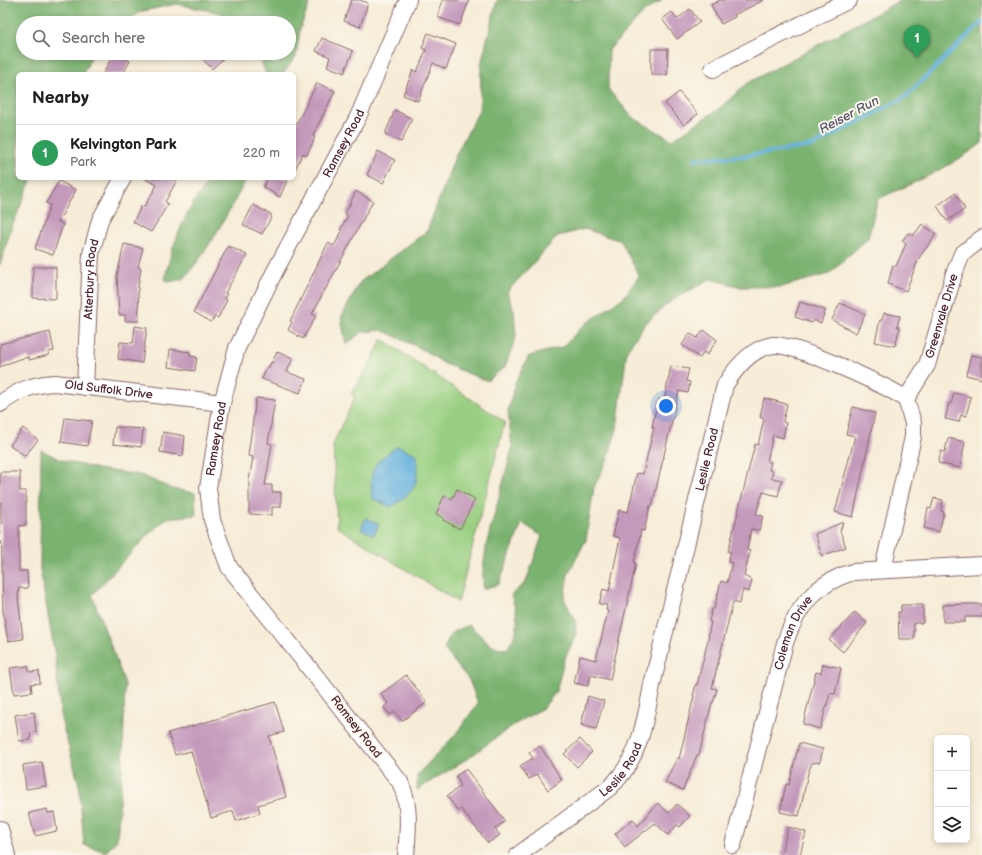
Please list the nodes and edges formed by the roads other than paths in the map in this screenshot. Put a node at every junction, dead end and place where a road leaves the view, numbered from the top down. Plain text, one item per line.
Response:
1 (408, 0) edge
2 (849, 0) edge
3 (713, 69) dead end
4 (122, 180) edge
5 (982, 238) edge
6 (85, 387) junction
7 (906, 399) junction
8 (222, 403) junction
9 (0, 404) edge
10 (982, 565) edge
11 (883, 569) junction
12 (0, 829) edge
13 (733, 845) dead end
14 (7, 855) edge
15 (406, 855) edge
16 (518, 855) edge

1 - 8 street, Ramsey Road
2 - 3 street
4 - 6 street, Atterbury Road
5 - 7 street, Greenvale Drive
6 - 8 street, Old Suffolk Drive
6 - 9 street, Old Suffolk Drive
7 - 11 street
7 - 16 street, Leslie Road
8 - 15 street, Ramsey Road
10 - 11 street, Coleman Drive
11 - 13 street, Coleman Drive
12 - 14 street

